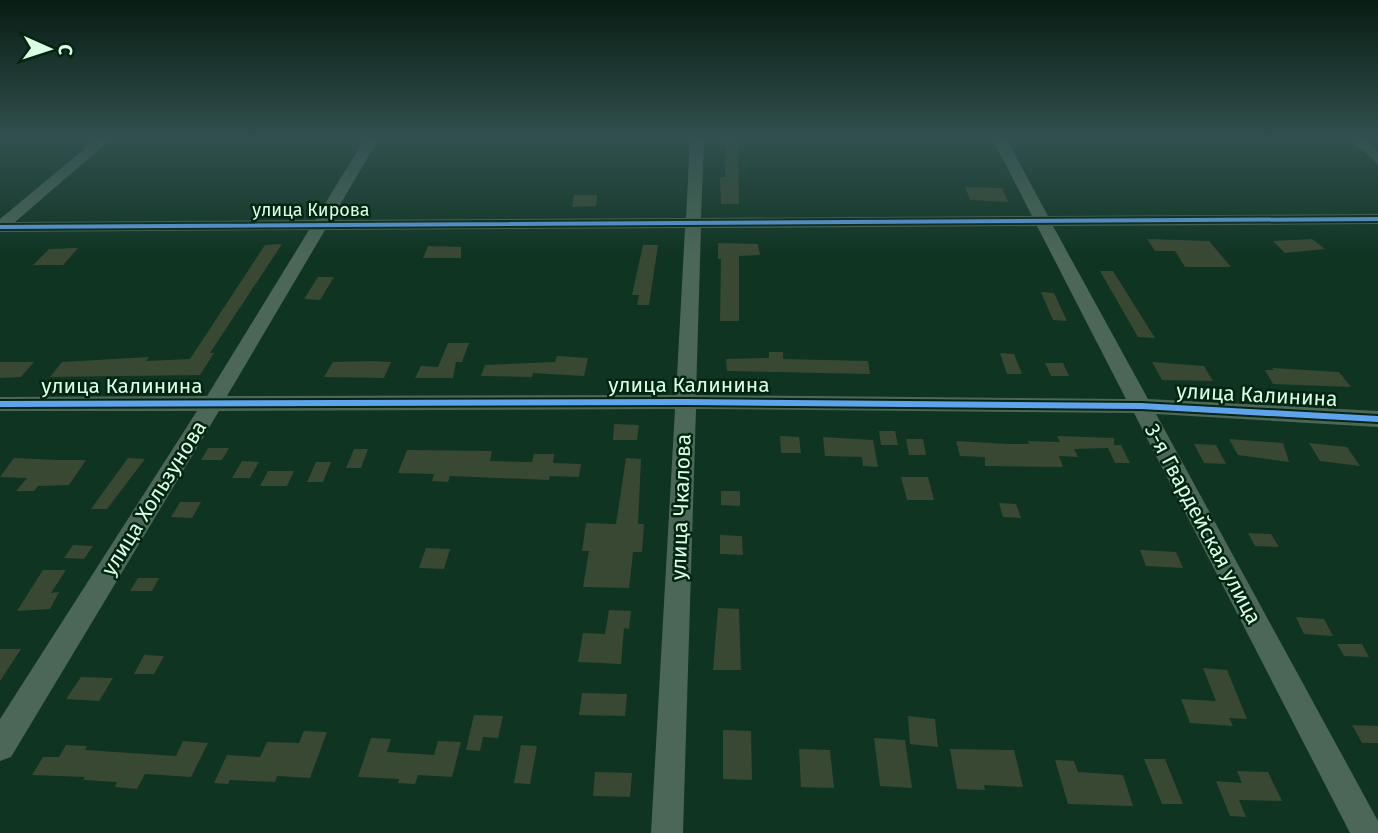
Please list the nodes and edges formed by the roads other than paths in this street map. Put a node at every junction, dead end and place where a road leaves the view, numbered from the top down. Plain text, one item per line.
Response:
1 (57, 179) edge
2 (346, 179) edge
3 (696, 179) edge
4 (1021, 179) edge
5 (1378, 219) edge
6 (1044, 220) junction
7 (694, 223) junction
8 (318, 226) junction
9 (0, 227) edge
10 (685, 402) junction
11 (213, 403) junction
12 (0, 404) edge
13 (1140, 406) junction
14 (1378, 419) edge
15 (0, 746) edge
16 (667, 833) edge
17 (1367, 833) edge

1 - 9 street
2 - 8 street, улица Хользунова
3 - 7 street, улица Чкалова
4 - 6 street, 3-я Гвардейская улица
5 - 6 street, улица Кирова
6 - 7 street, улица Кирова
6 - 13 street, 3-я Гвардейская улица
7 - 8 street, улица Кирова
7 - 10 street, улица Чкалова
8 - 9 street, улица Кирова
8 - 11 street, улица Хользунова
10 - 11 street, улица Калинина
10 - 13 street, улица Калинина
10 - 16 street, улица Чкалова
11 - 12 street, улица Калинина
11 - 15 street, улица Хользунова
13 - 14 street, улица Калинина
13 - 17 street, 3-я Гвардейская улица

